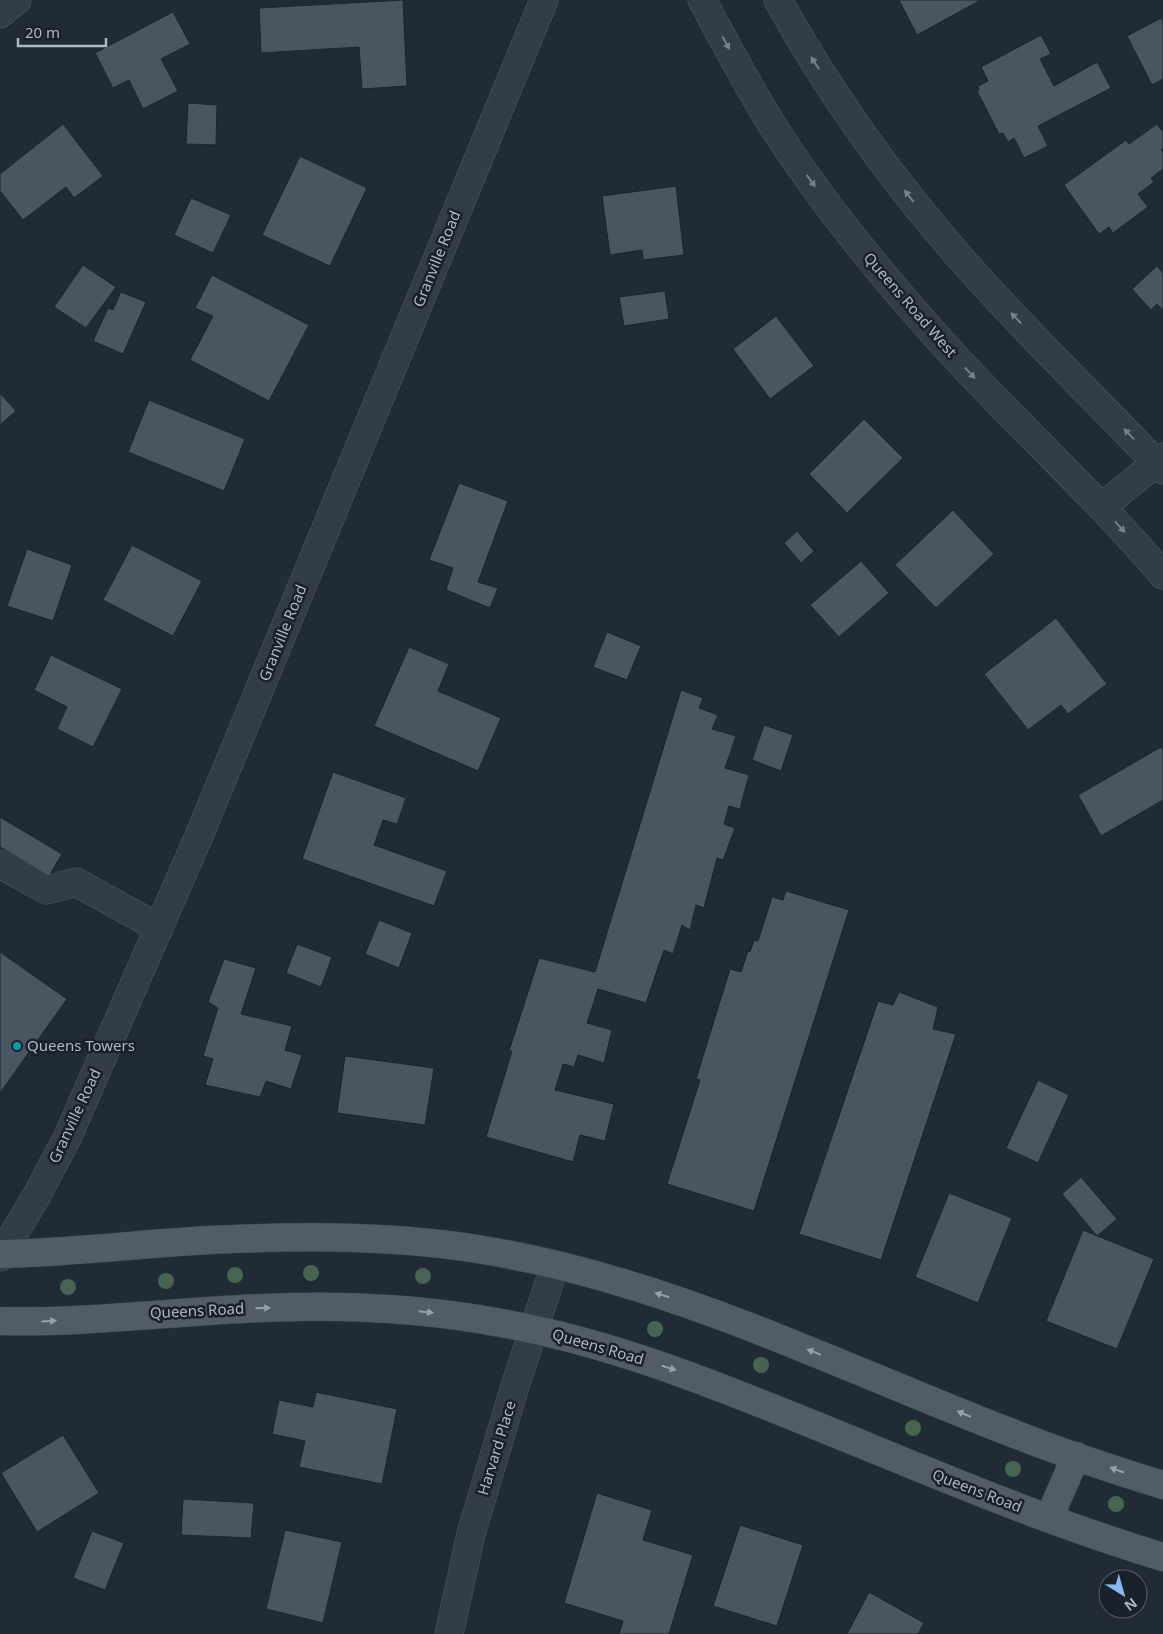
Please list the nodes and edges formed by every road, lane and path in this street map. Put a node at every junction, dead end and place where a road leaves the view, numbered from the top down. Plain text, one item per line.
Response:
1 (17, 0) edge
2 (544, 0) edge
3 (702, 0) edge
4 (778, 0) edge
5 (0, 14) edge
6 (1161, 463) edge
7 (1102, 507) junction
8 (1163, 575) edge
9 (0, 864) edge
10 (158, 928) junction
11 (1, 1255) edge
12 (555, 1265) junction
13 (0, 1321) edge
14 (534, 1329) junction
15 (1076, 1456) junction
16 (1163, 1485) edge
17 (1049, 1518) junction
18 (1163, 1556) edge
19 (449, 1634) edge

1 - 5 street
2 - 10 street, Granville Road
3 -> 7 street, Queens Road West
6 -> 4 street
6 - 7 street
7 -> 8 street, Queens Road West
9 - 10 street
10 - 11 street, Granville Road
11 - 12 main road
12 - 14 street, Harvard Place
15 -> 12 main road
13 -> 14 main road, Queens Road
14 -> 17 main road, Queens Road
14 - 19 street, Harvard Place
16 -> 15 main road
15 - 17 main road
17 - 18 main road, Queens Road

